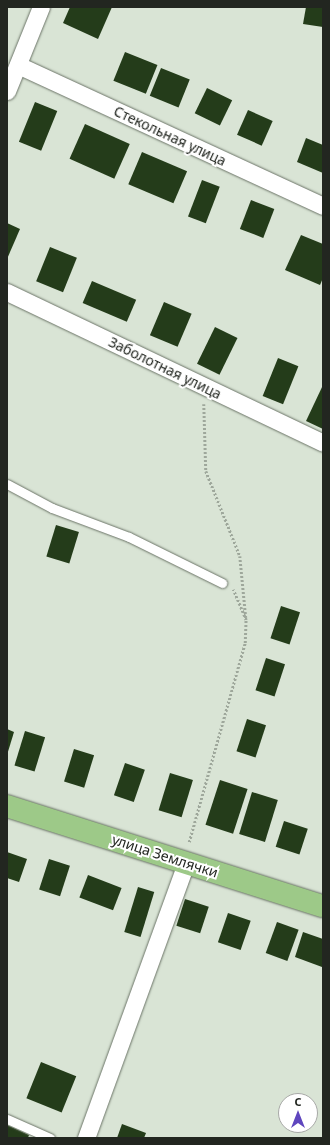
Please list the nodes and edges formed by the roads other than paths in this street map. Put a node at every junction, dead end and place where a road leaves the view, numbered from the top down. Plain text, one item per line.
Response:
1 (41, 7) edge
2 (18, 65) junction
3 (7, 91) edge
4 (323, 206) edge
5 (7, 292) edge
6 (323, 443) edge
7 (7, 484) edge
8 (222, 583) road end
9 (7, 806) edge
10 (188, 852) junction
11 (323, 906) edge
12 (7, 1119) edge
13 (50, 1138) edge
14 (86, 1138) edge

1 - 2 street
2 - 3 street
2 - 4 street, Стекольная улица
5 - 6 street, Заболотная улица
7 - 8 lane
9 - 10 main road, улица Землячки
10 - 11 main road, улица Землячки
10 - 14 street
12 - 13 lane

